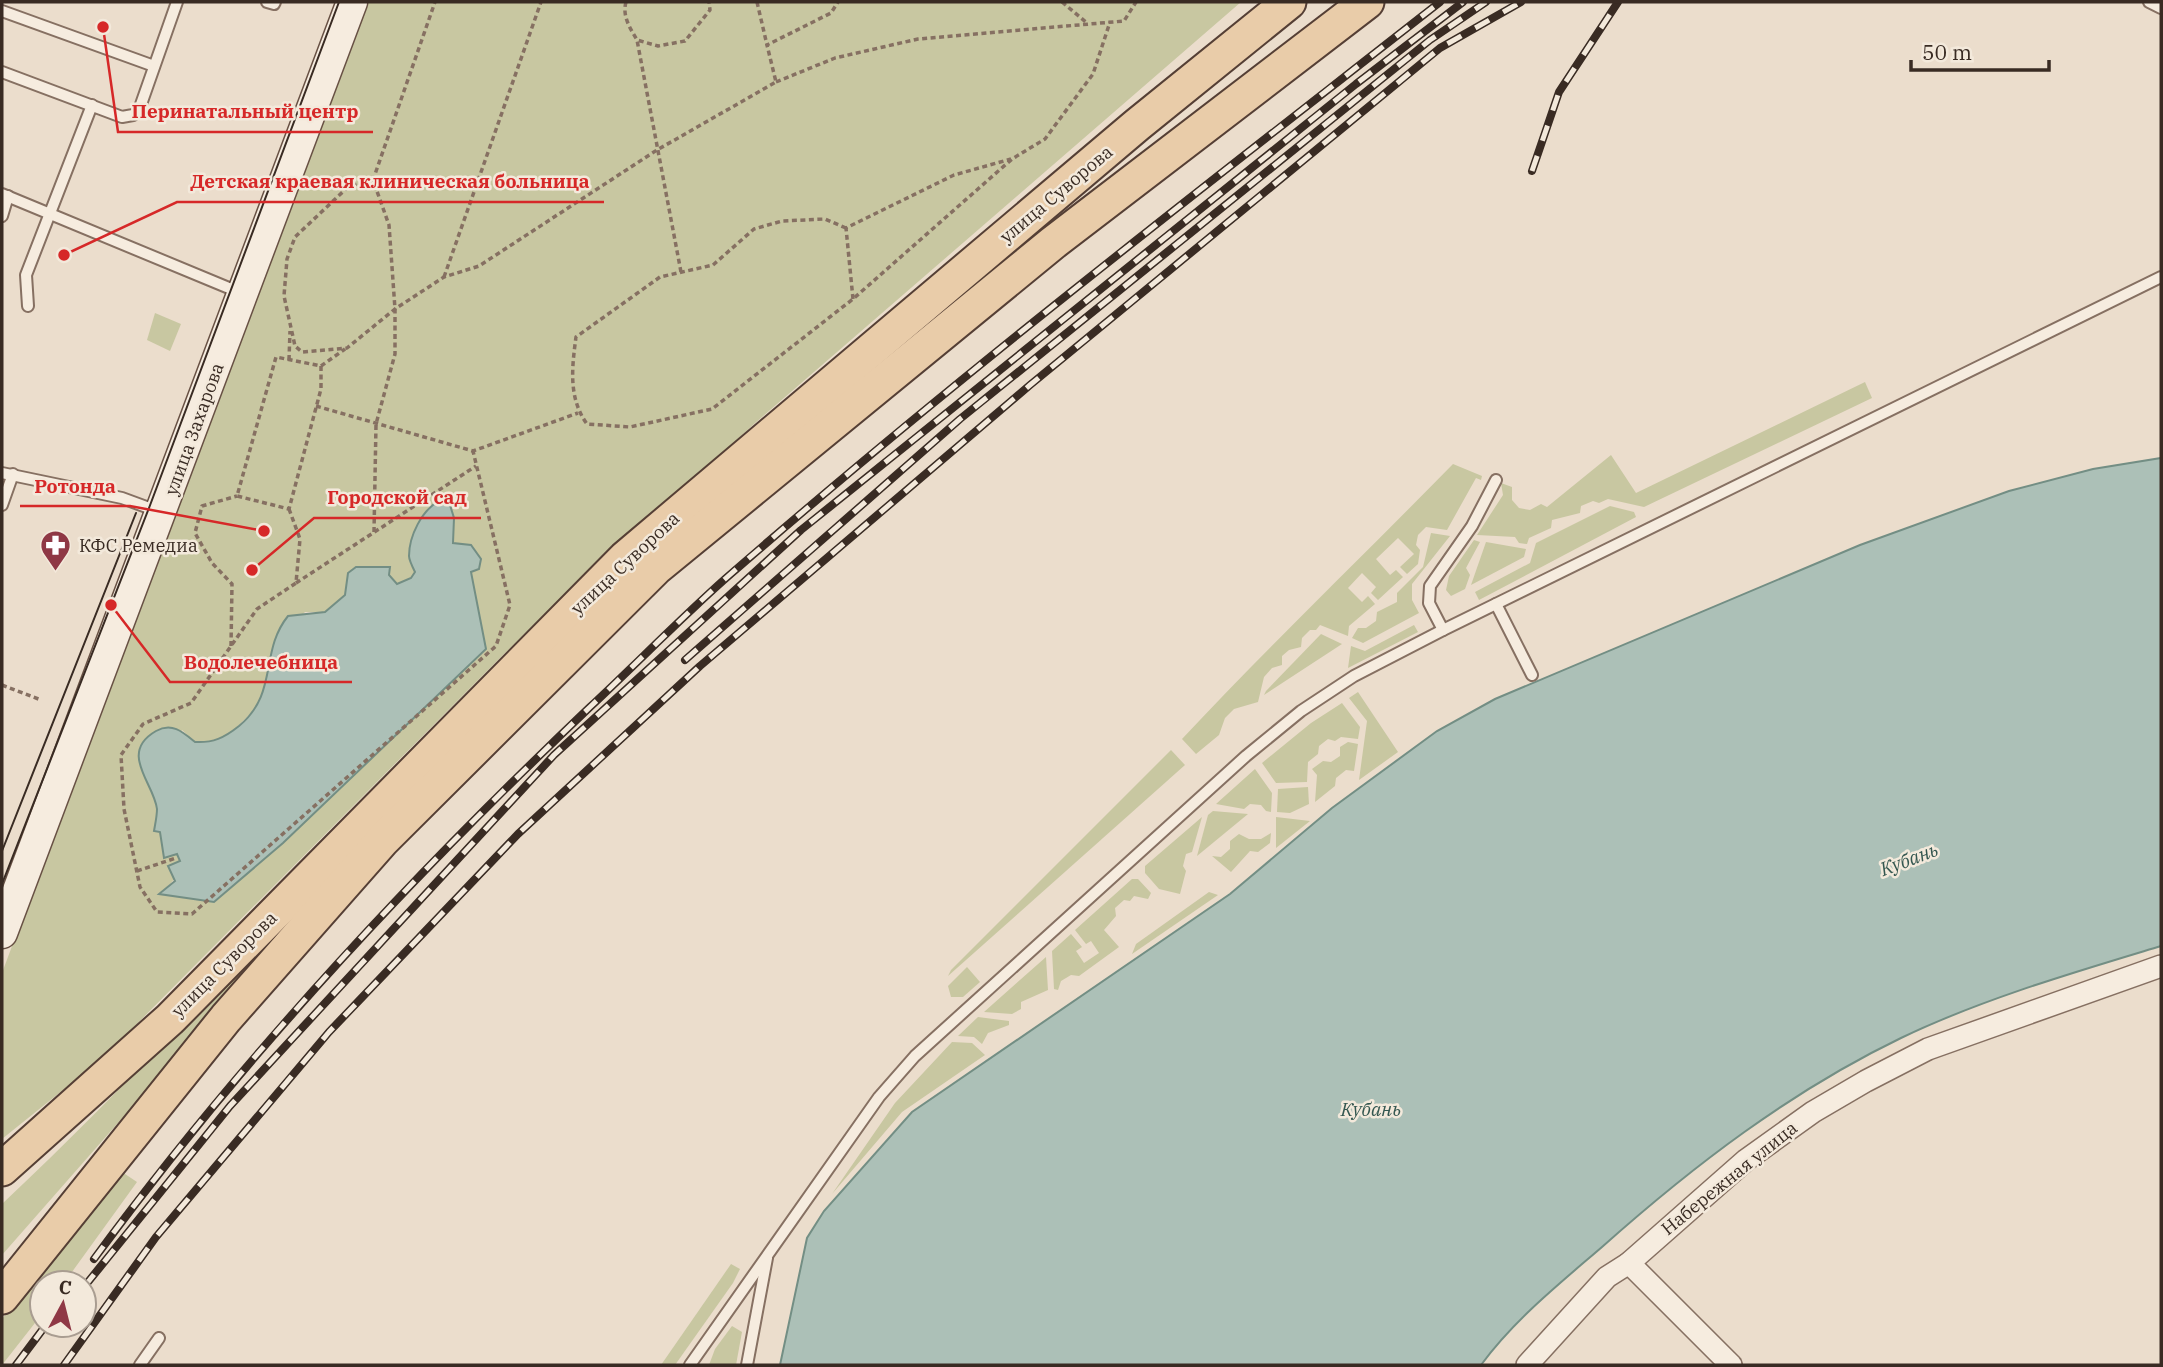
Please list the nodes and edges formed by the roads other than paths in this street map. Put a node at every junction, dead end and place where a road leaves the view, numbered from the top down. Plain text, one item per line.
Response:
1 (177, 2) edge
2 (267, 2) edge
3 (275, 2) edge
4 (352, 2) edge
5 (1269, 2) edge
6 (1289, 2) edge
7 (1332, 2) edge
8 (1367, 2) edge
9 (2149, 2) edge
10 (2161, 8) edge
11 (2, 11) edge
12 (154, 66) junction
13 (2, 72) edge
14 (1191, 82) junction
15 (92, 105) junction
16 (5, 195) edge
17 (2, 216) edge
18 (51, 216) junction
19 (1054, 242) junction
20 (2161, 277) edge
21 (244, 294) junction
22 (28, 306) dead end
23 (7, 473) edge
24 (1496, 480) dead end
25 (2, 505) edge
26 (162, 513) junction
27 (1496, 604) junction
28 (1443, 630) junction
29 (1532, 676) dead end
30 (2, 933) edge
31 (2161, 966) edge
32 (2, 1169) edge
33 (768, 1253) junction
34 (1629, 1263) junction
35 (2, 1297) edge
36 (159, 1338) dead end
37 (140, 1365) edge
38 (690, 1365) edge
39 (747, 1365) edge
40 (1527, 1365) edge
41 (1731, 1365) edge

1 - 12 lane
2 - 3 lane
4 - 21 street, улица Захарова
5 - 14 street
6 - 14 main road, улица Суворова
7 - 19 main road, улица Суворова
8 - 19 main road, улица Суворова
9 - 10 lane
11 - 12 lane
12 - 15 lane
13 - 15 lane
14 - 32 main road, улица Суворова
15 - 18 lane
16 - 17 lane
16 - 18 lane
18 - 21 lane
18 - 22 lane
19 - 35 main road, улица Суворова
20 - 27 lane
21 - 26 street, улица Захарова
23 - 25 lane
23 - 26 lane
24 - 28 lane
26 - 30 street, улица Захарова
27 - 28 lane
27 - 29 lane
28 - 33 lane
31 - 34 street, Набережная улица
33 - 38 lane
33 - 39 lane
34 - 40 street, Набережная улица
34 - 41 street
36 - 37 lane

